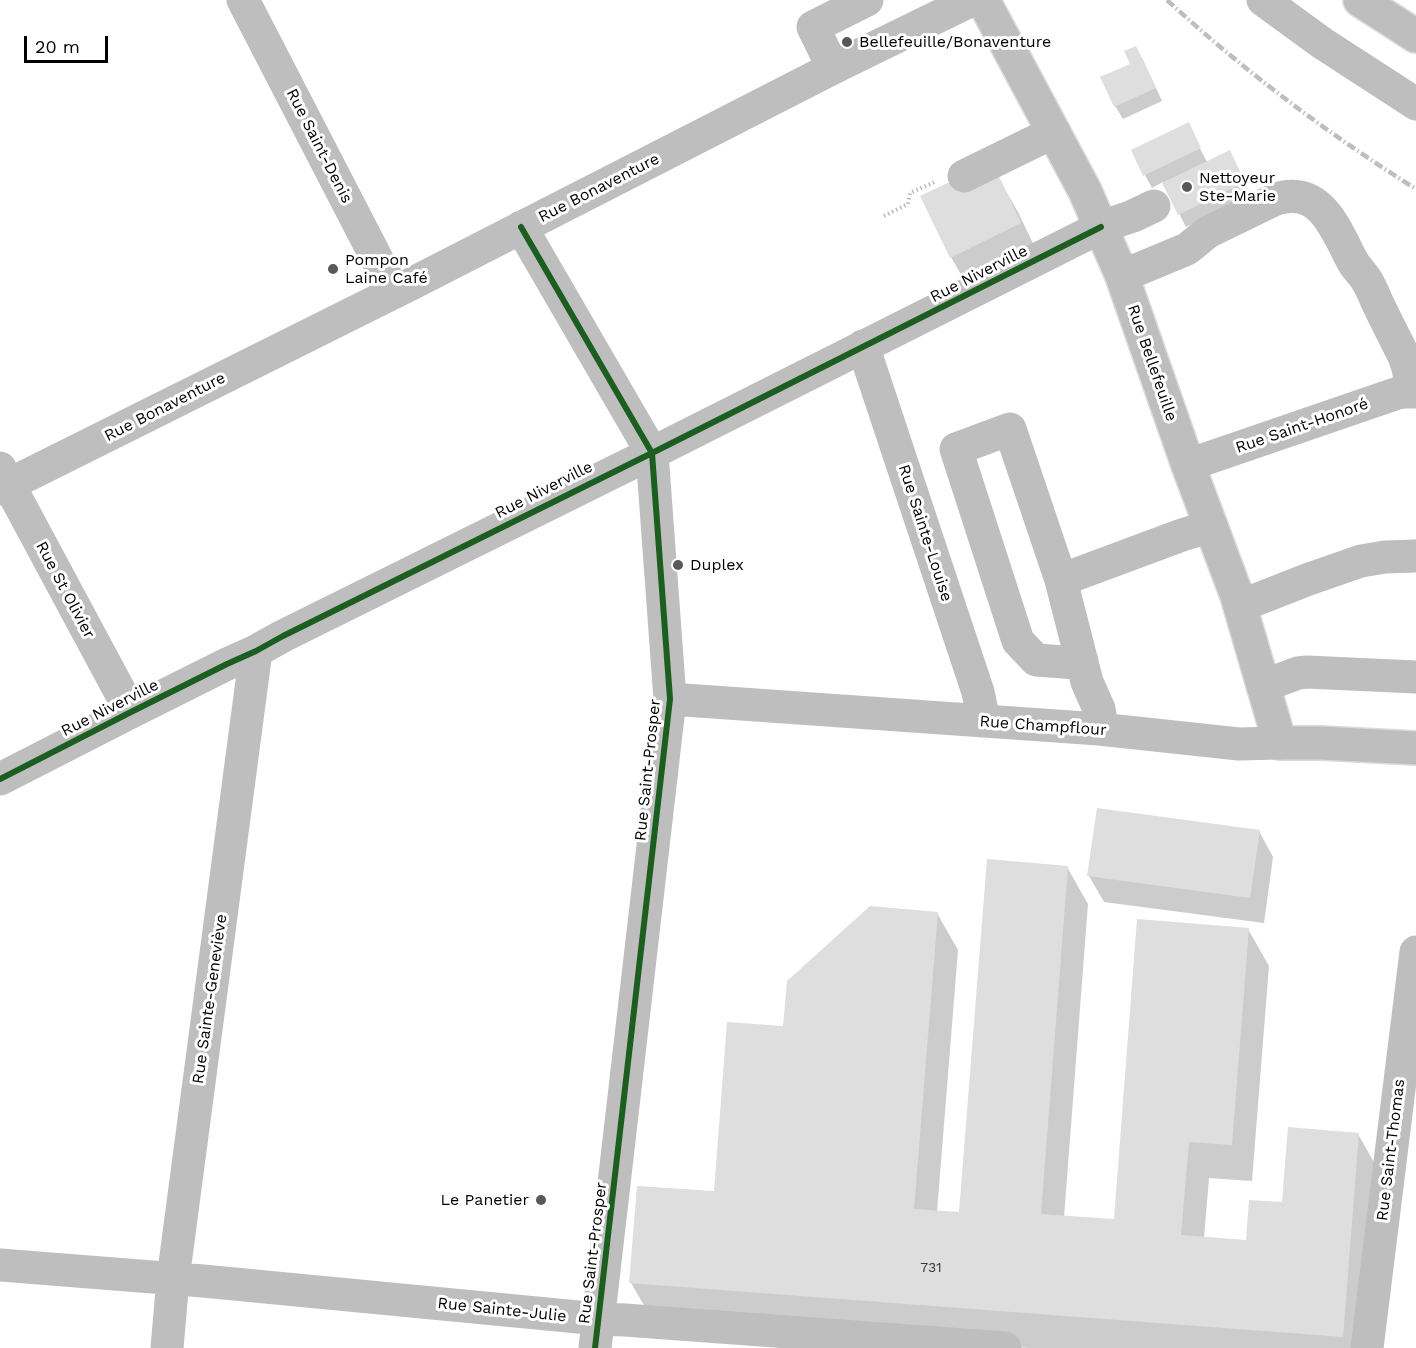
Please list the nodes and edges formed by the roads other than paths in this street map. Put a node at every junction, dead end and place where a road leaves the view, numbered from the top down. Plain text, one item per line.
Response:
1 (243, 0) edge
2 (867, 0) edge
3 (972, 0) edge
4 (983, 0) edge
5 (1263, 0) edge
6 (1360, 0) edge
7 (1416, 36) edge
8 (833, 68) junction
9 (1416, 104) edge
10 (1054, 132) junction
11 (964, 176) dead end
12 (1154, 206) dead end
13 (521, 227) junction
14 (1101, 227) junction
15 (1122, 276) junction
16 (394, 292) junction
17 (863, 346) junction
18 (1414, 392) edge
19 (651, 453) junction
20 (1188, 465) junction
21 (3, 481) edge
22 (1211, 526) junction
23 (1416, 556) edge
24 (1061, 580) junction
25 (1240, 606) junction
26 (256, 651) junction
27 (1082, 661) junction
28 (1416, 677) edge
29 (1263, 686) junction
30 (670, 699) junction
31 (131, 712) junction
32 (981, 721) junction
33 (1099, 729) junction
34 (1280, 743) junction
35 (1416, 748) edge
36 (0, 779) edge
37 (1416, 952) edge
38 (1408, 1069) edge
39 (0, 1265) edge
40 (173, 1279) junction
41 (597, 1334) edge
42 (167, 1348) edge
43 (1005, 1348) edge
44 (1367, 1348) edge

1 - 16 main road, Rue Saint-Denis
2 - 8 main road
3 - 8 main road, Rue Bonaventure
4 - 10 main road, Rue Bellefeuille
5 - 9 main road
6 - 7 main road
8 - 13 main road, Rue Bonaventure
10 - 11 main road
10 - 14 main road, Rue Bellefeuille
12 - 14 main road, Rue Niverville
13 - 16 main road, Rue Bonaventure
13 - 19 main road, Rue Saint-Prosper
14 - 15 main road, Rue Bellefeuille
14 - 17 main road, Rue Niverville
15 - 18 main road
15 - 20 main road, Rue Bellefeuille
16 - 21 main road, Rue Bonaventure
17 - 19 main road, Rue Niverville
17 - 32 main road, Rue Sainte-Louise
18 - 20 main road, Rue Saint-Honoré
19 - 26 main road, Rue Niverville
19 - 30 main road, Rue Saint-Prosper
20 - 22 main road, Rue Bellefeuille
21 - 31 main road, Rue St Olivier
22 - 24 main road
22 - 25 main road, Rue Bellefeuille
23 - 25 main road
24 - 27 main road
24 - 27 main road
25 - 29 main road, Rue Bellefeuille
26 - 31 main road, Rue Niverville
26 - 40 main road, Rue Sainte-Geneviève
27 - 33 main road
28 - 29 main road
29 - 34 main road, Rue Bellefeuille
30 - 32 main road, Rue Champflour
30 - 41 main road, Rue Saint-Prosper
31 - 36 main road, Rue Niverville
32 - 33 main road, Rue Champflour
33 - 34 main road, Rue Champflour
34 - 35 main road, Rue Champflour
37 - 38 main road, Rue Saint-Thomas
38 - 44 main road, Rue Saint-Thomas
39 - 40 main road, Rue Sainte-Julie
40 - 41 main road, Rue Sainte-Julie
40 - 42 main road, Rue Sainte-Geneviève
41 - 43 main road, Rue Sainte-Julie

